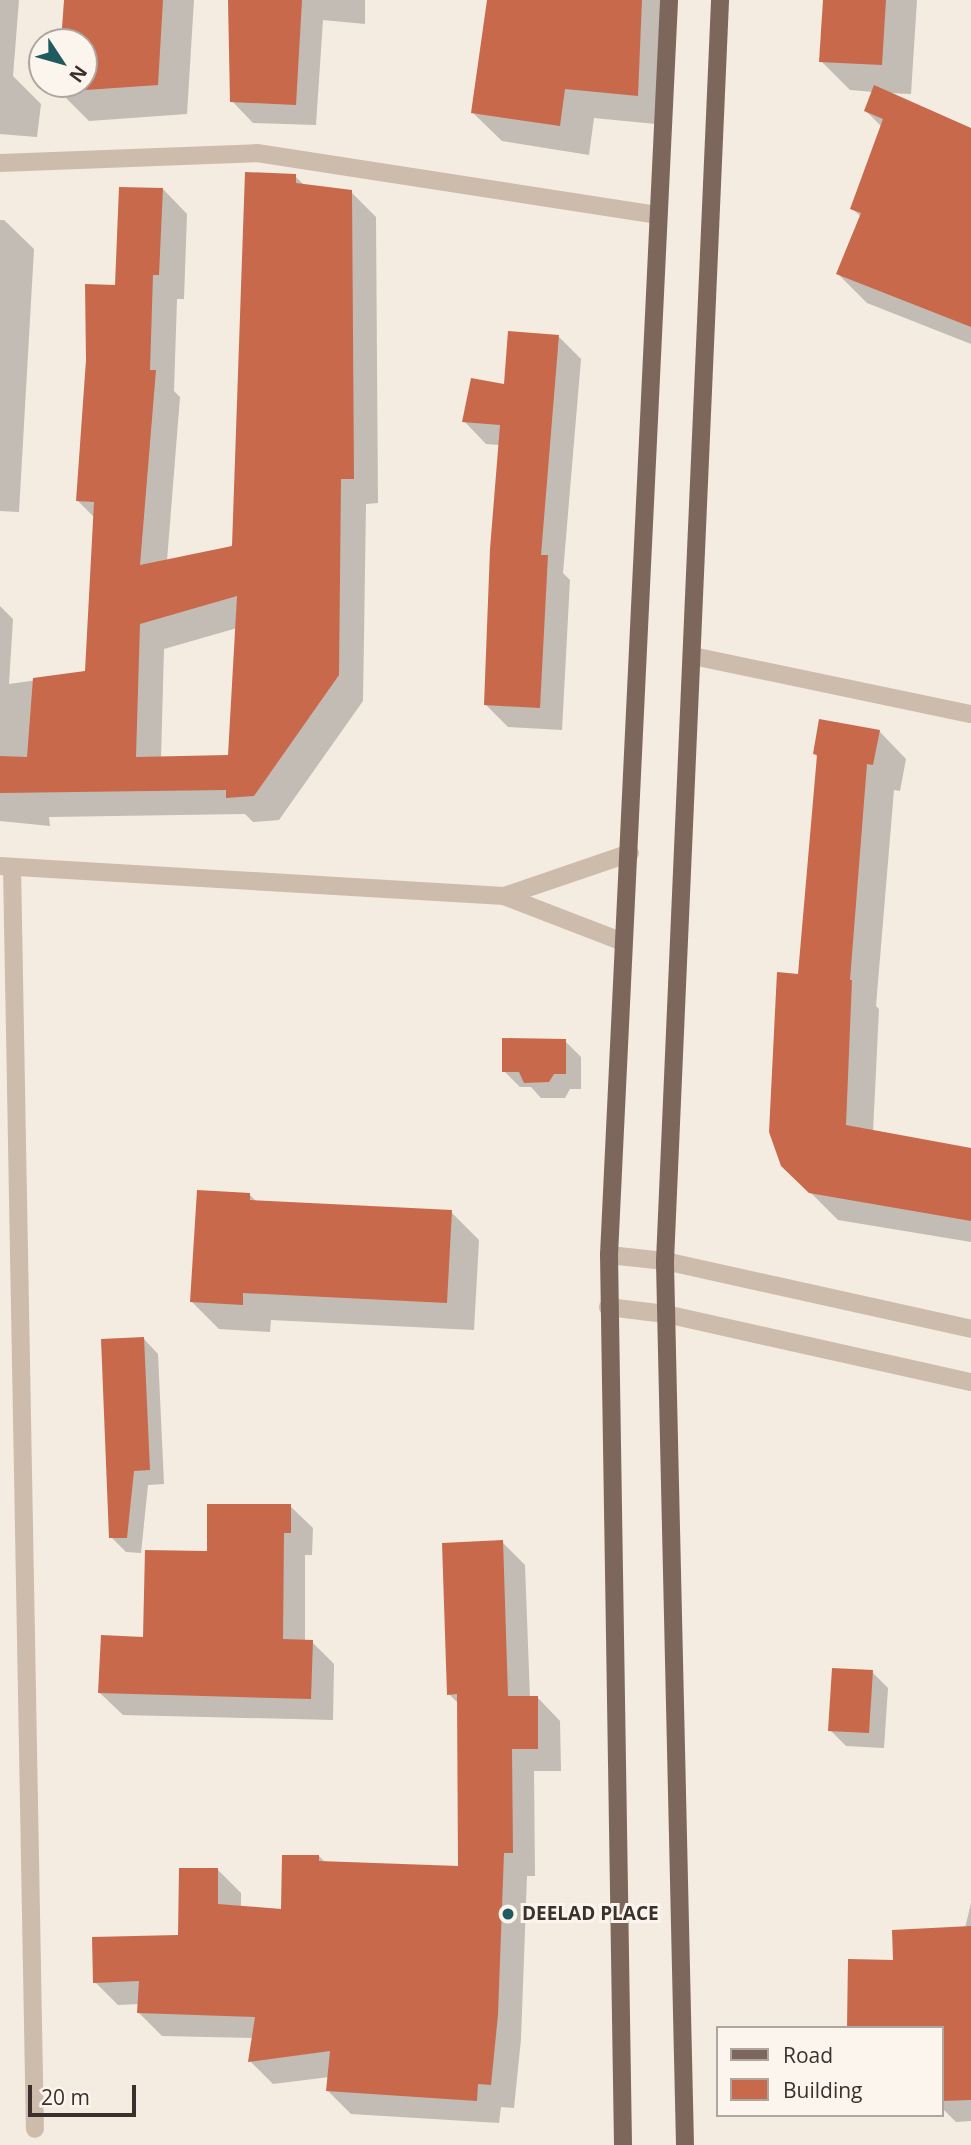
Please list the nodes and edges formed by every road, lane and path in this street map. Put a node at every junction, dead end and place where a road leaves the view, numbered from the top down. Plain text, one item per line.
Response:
1 (668, 0) edge
2 (720, 0) edge
3 (0, 163) edge
4 (657, 215) junction
5 (693, 656) junction
6 (971, 714) edge
7 (630, 853) junction
8 (6, 866) edge
9 (504, 897) junction
10 (623, 943) junction
11 (609, 1255) junction
12 (665, 1261) junction
13 (608, 1307) junction
14 (666, 1314) junction
15 (971, 1329) edge
16 (971, 1382) edge
17 (35, 2129) dead end
18 (623, 2145) edge
19 (685, 2145) edge

1 - 4 main road
2 - 5 main road
3 - 4 street
4 - 7 main road
5 - 6 street
5 - 12 main road
7 - 9 street
7 - 10 main road
8 - 9 street
8 - 17 street
9 - 10 street
10 - 11 main road
11 - 12 street
11 - 13 main road
12 - 14 main road
12 - 15 street
13 - 14 street
13 - 18 main road
14 - 16 street
14 - 19 main road

